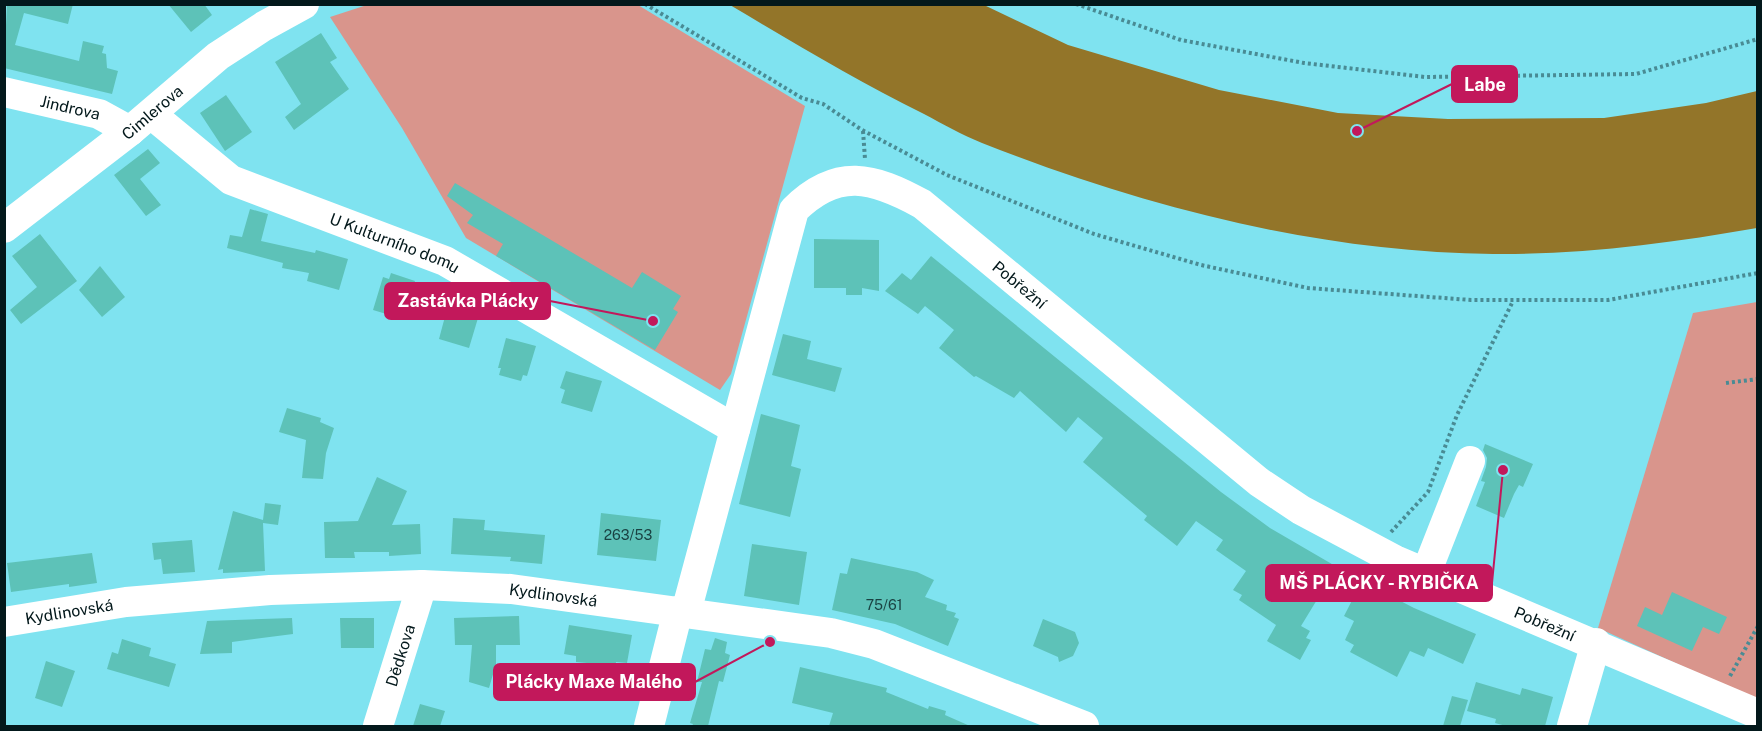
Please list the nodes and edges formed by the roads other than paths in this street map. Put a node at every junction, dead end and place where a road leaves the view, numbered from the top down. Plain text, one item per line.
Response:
1 (304, 4) edge
2 (4, 92) edge
3 (140, 122) junction
4 (4, 228) edge
5 (735, 429) junction
6 (1470, 461) dead end
7 (1426, 573) junction
8 (422, 585) junction
9 (682, 611) junction
10 (4, 622) edge
11 (1596, 643) junction
12 (1758, 714) edge
13 (1033, 718) edge
14 (378, 726) edge
15 (649, 726) edge
16 (1084, 726) edge
17 (1572, 726) edge

1 - 3 street, Cimlerova
2 - 3 street, Jindrova
3 - 4 street, Cimlerova
3 - 5 street, U Kulturního domu
5 - 7 street, Pobřežní
5 - 9 street, Pobřežní
6 - 7 street
7 - 11 street, Pobřežní
8 - 9 street, Kydlinovská
8 - 10 street, Kydlinovská
8 - 14 street, Dědkova
9 - 13 street, Kydlinovská
9 - 15 street, Pobřežní
11 - 12 street, Pobřežní
11 - 17 street, Pobřežní
13 - 16 street, Kydlinovská

